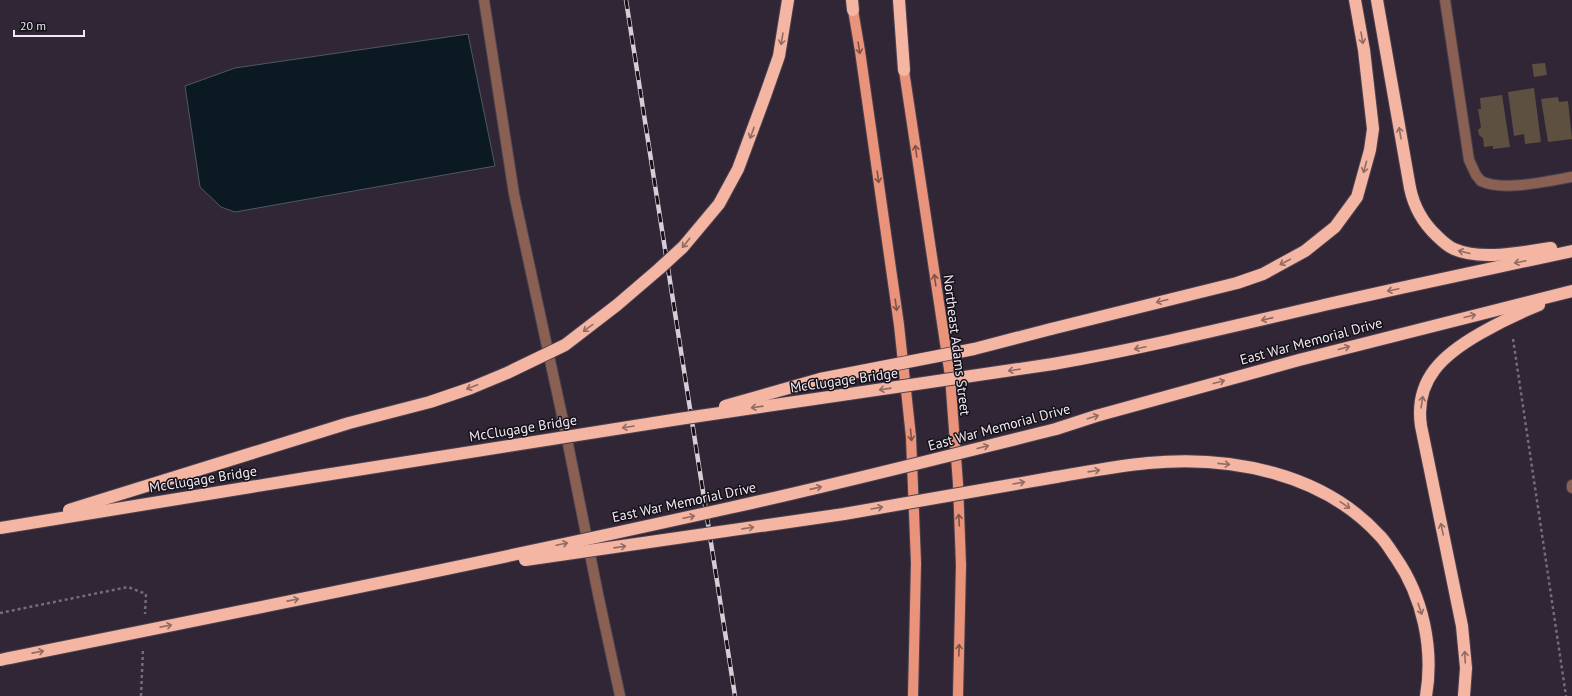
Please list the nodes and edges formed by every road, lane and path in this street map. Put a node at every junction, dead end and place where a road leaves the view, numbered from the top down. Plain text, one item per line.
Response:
1 (484, 0) edge
2 (788, 0) edge
3 (894, 0) edge
4 (899, 0) edge
5 (1355, 0) edge
6 (1377, 0) edge
7 (1445, 0) edge
8 (852, 3) edge
9 (904, 70) junction
10 (1572, 177) edge
11 (1572, 245) edge
12 (1572, 251) edge
13 (1572, 291) edge
14 (1572, 295) edge
15 (1513, 339) dead end
16 (1053, 364) joint
17 (679, 419) junction
18 (27, 523) junction
19 (0, 528) edge
20 (428, 573) junction
21 (0, 613) edge
22 (144, 618) dead end
23 (143, 642) dead end
24 (0, 660) edge
25 (141, 696) edge
26 (620, 696) edge
27 (913, 696) edge
28 (958, 696) edge
29 (1426, 696) edge
30 (1464, 696) edge
31 (1566, 696) edge

1 - 26 street
2 -> 18 highway, bridge
3 - 9 main road, Northeast Adams Street
4 - 9 highway
5 -> 17 highway, bridge
11 -> 6 highway
7 - 10 street
8 -> 27 main road
28 -> 9 main road, Northeast Adams Street
12 -> 16 highway, East War Memorial Drive
20 -> 13 highway, East War Memorial Drive, bridge
30 -> 14 highway
15 - 31 path
16 -> 17 highway, McClugage Bridge, bridge
17 -> 18 highway, McClugage Bridge, bridge
18 - 19 highway, McClugage Bridge, bridge
24 -> 20 highway, bridge
20 -> 29 highway, bridge
21 - 22 path
23 - 25 path

